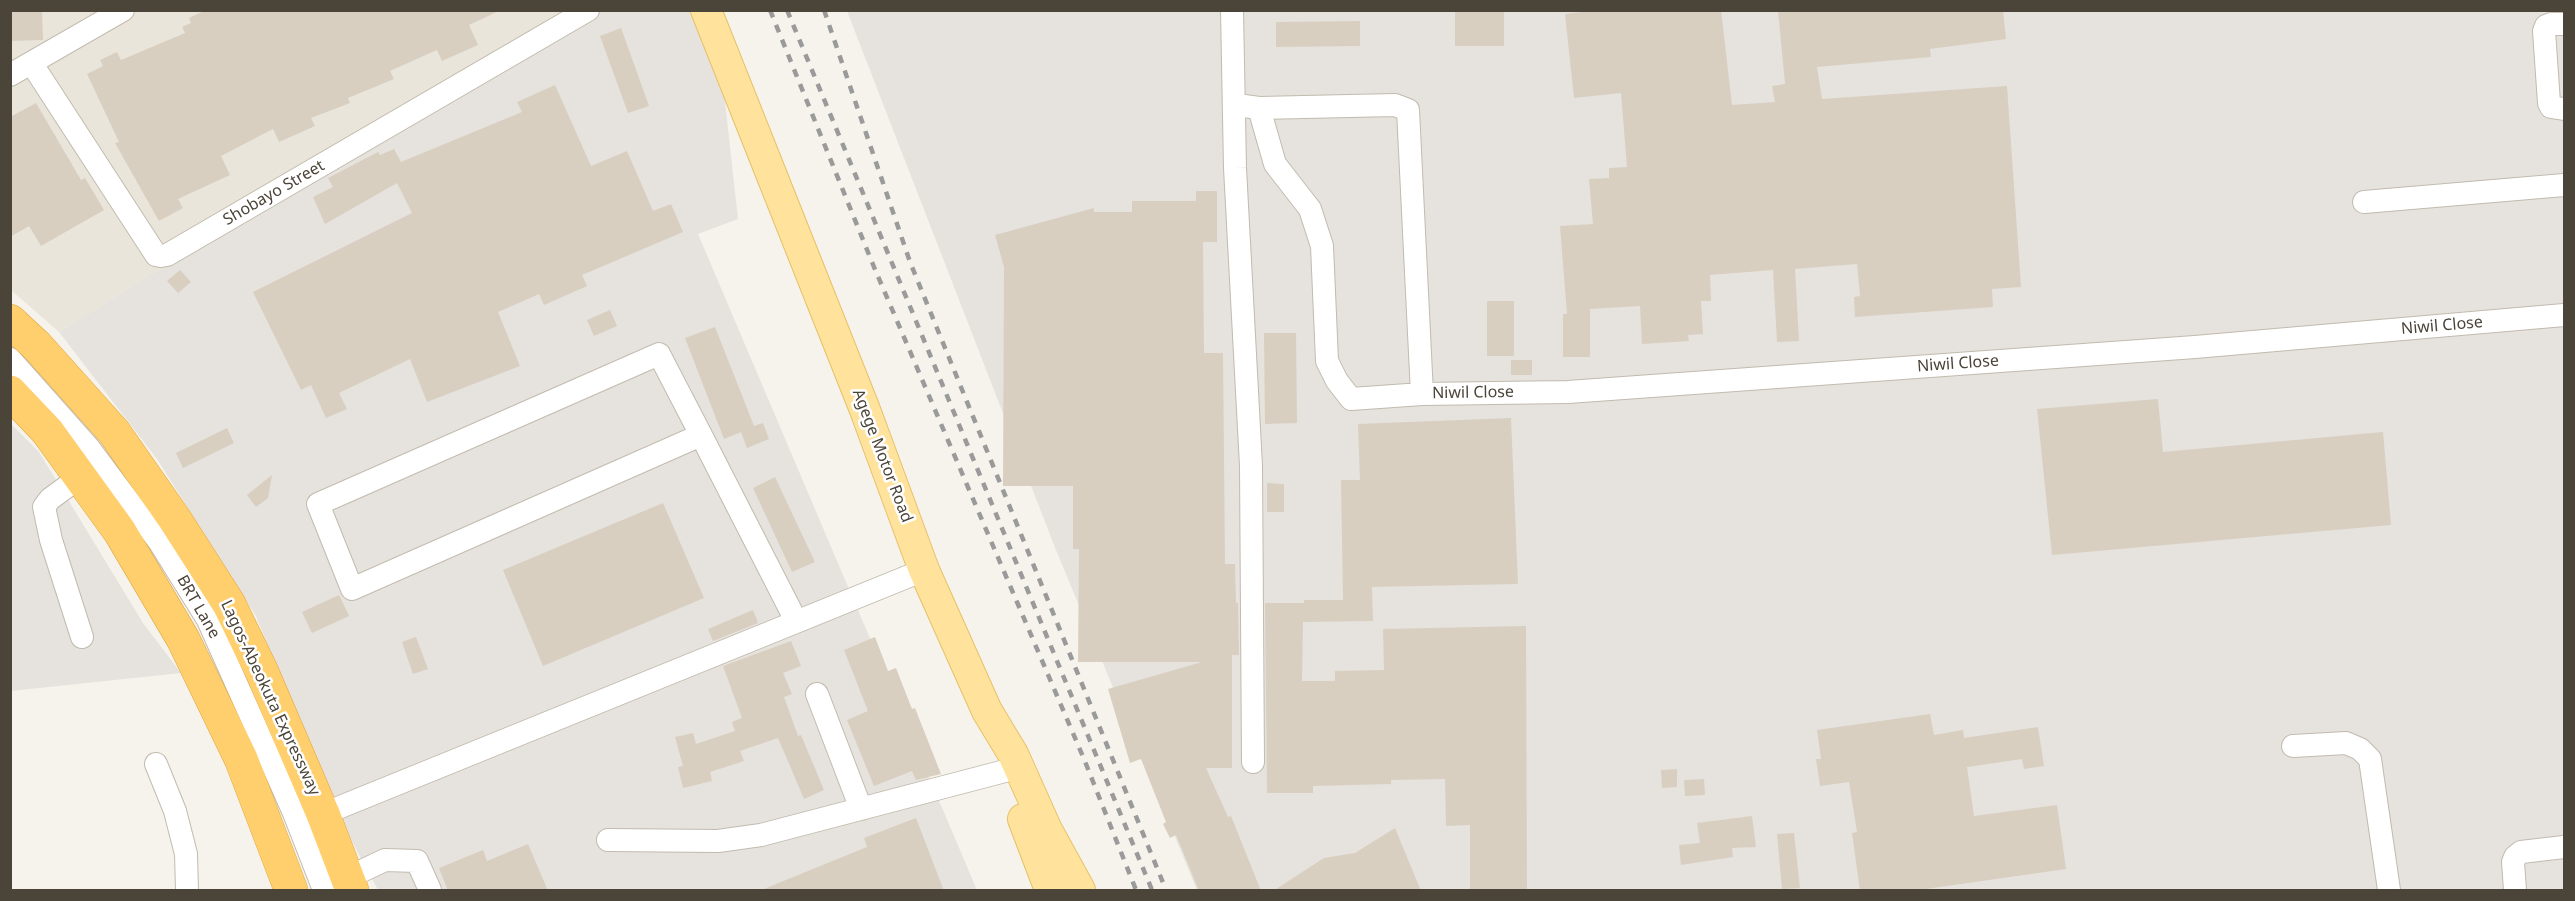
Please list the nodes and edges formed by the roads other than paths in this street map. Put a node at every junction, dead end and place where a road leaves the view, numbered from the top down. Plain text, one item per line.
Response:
1 (123, 10) edge
2 (588, 10) edge
3 (706, 10) edge
4 (1232, 10) edge
5 (2565, 24) edge
6 (33, 64) junction
7 (10, 75) edge
8 (1234, 105) junction
9 (1259, 108) junction
10 (2565, 109) edge
11 (2565, 184) edge
12 (2364, 202) dead end
13 (2565, 315) edge
14 (10, 321) edge
15 (10, 359) edge
16 (10, 392) edge
17 (1422, 394) junction
18 (701, 435) junction
19 (80, 477) junction
20 (924, 570) junction
21 (794, 621) junction
22 (82, 638) dead end
23 (817, 694) dead end
24 (987, 711) junction
25 (2293, 746) dead end
26 (1253, 762) dead end
27 (156, 764) dead end
28 (1005, 771) junction
29 (861, 809) junction
30 (323, 814) junction
31 (608, 840) dead end
32 (2565, 847) edge
33 (341, 886) edge
34 (187, 891) edge
35 (291, 891) edge
36 (430, 891) edge
37 (1050, 891) edge
38 (1080, 891) edge
39 (2389, 891) edge
40 (2515, 891) edge

1 - 6 street
2 - 6 street, Shobayo Street
3 - 20 main road, Agege Motor Road
4 - 8 street
5 - 10 street
6 - 7 street
8 - 9 street
8 - 26 street
9 - 17 street, Niwil Close
9 - 17 street
11 - 12 street
13 - 17 street, Niwil Close
14 - 30 highway, Lagos-Abeokuta Expressway
15 - 33 street, BRT Lane
16 - 19 highway
18 - 18 street
18 - 21 street
19 - 22 street
19 - 35 highway
20 - 21 street
20 - 24 main road, Agege Motor Road
21 - 30 street
23 - 29 street
24 - 28 main road
24 - 38 main road, Agege Motor Road
25 - 39 street
27 - 34 street
28 - 29 street
28 - 37 main road
29 - 31 street
30 - 33 highway, Lagos-Abeokuta Expressway
32 - 40 street
33 - 36 street

